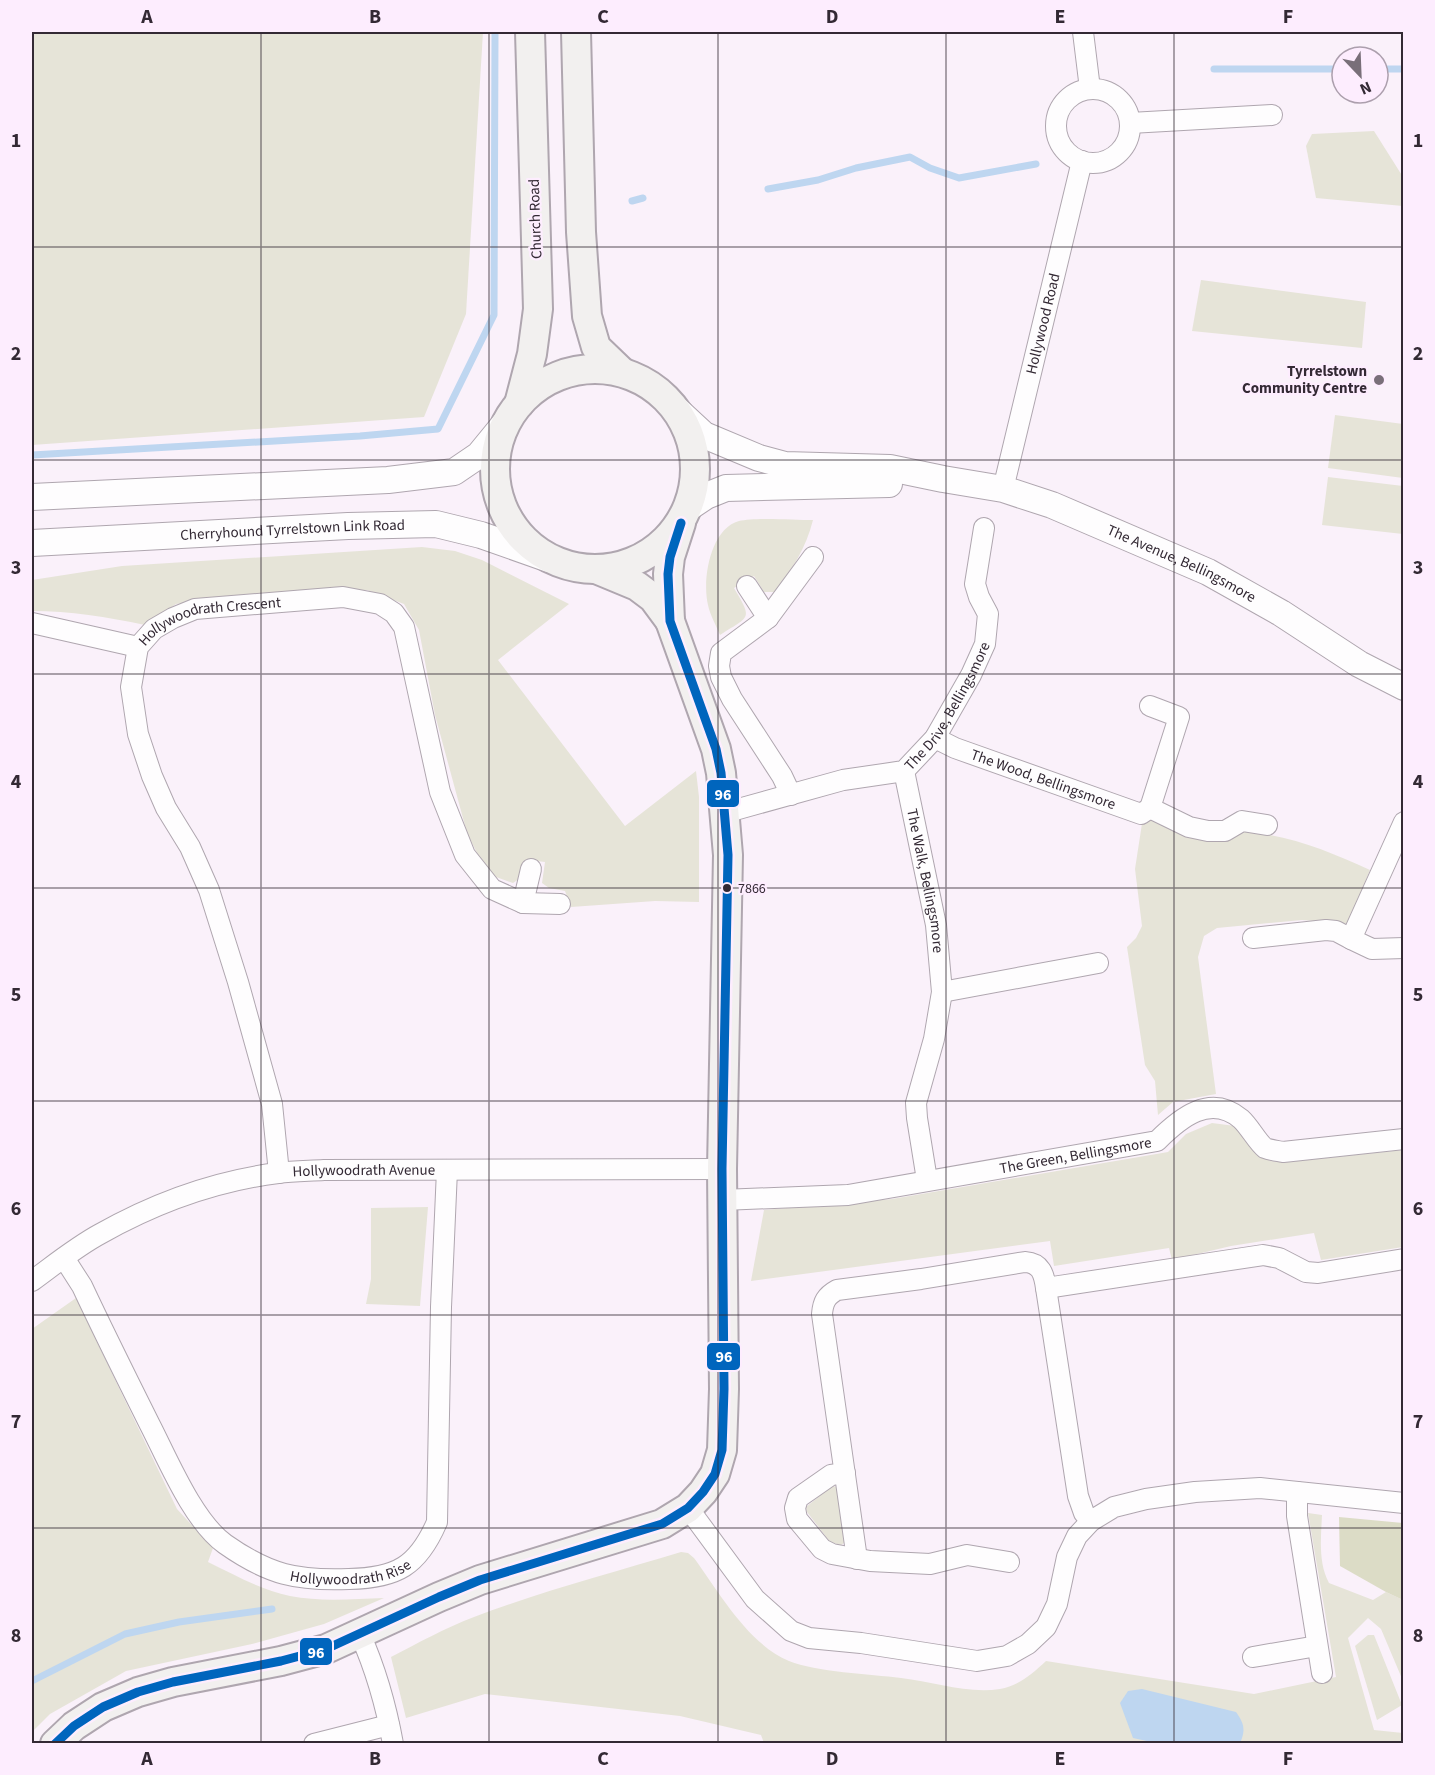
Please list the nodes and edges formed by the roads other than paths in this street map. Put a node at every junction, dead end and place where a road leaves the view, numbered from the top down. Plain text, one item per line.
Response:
1 (530, 32) edge
2 (576, 32) edge
3 (1083, 32) edge
4 (1090, 89) junction
5 (1272, 115) dead end
6 (1130, 123) junction
7 (1082, 161) junction
8 (622, 372) junction
9 (677, 410) junction
10 (513, 413) junction
11 (943, 479) junction
12 (1003, 489) junction
13 (32, 497) edge
14 (684, 516) junction
15 (984, 528) dead end
16 (32, 543) edge
17 (813, 557) dead end
18 (549, 558) junction
19 (596, 569) junction
20 (747, 586) dead end
21 (768, 618) junction
22 (670, 621) junction
23 (32, 623) edge
24 (138, 647) junction
25 (1404, 687) edge
26 (1150, 706) dead end
27 (935, 738) junction
28 (904, 771) junction
29 (790, 795) junction
30 (1150, 808) junction
31 (724, 813) junction
32 (1404, 822) edge
33 (1267, 825) dead end
34 (531, 869) dead end
35 (523, 903) junction
36 (560, 904) dead end
37 (1253, 938) dead end
38 (1352, 939) junction
39 (1404, 948) edge
40 (1098, 963) dead end
41 (942, 992) junction
42 (1404, 1139) edge
43 (722, 1169) junction
44 (447, 1170) junction
45 (279, 1173) junction
46 (927, 1180) junction
47 (722, 1200) junction
48 (64, 1258) junction
49 (1404, 1259) edge
50 (32, 1281) edge
51 (1046, 1288) junction
52 (845, 1473) junction
53 (1297, 1492) junction
54 (1404, 1503) edge
55 (688, 1508) junction
56 (1091, 1521) junction
57 (857, 1559) junction
58 (1009, 1562) dead end
59 (360, 1634) junction
60 (1317, 1646) junction
61 (1252, 1657) dead end
62 (1322, 1673) dead end
63 (391, 1734) edge
64 (56, 1743) edge
65 (314, 1743) edge

1 - 10 main road, Church Road
2 - 8 main road
3 - 4 street
4 - 6 street
4 - 7 street
5 - 6 street
6 - 7 street
7 - 12 street, Hollywood Road
8 - 9 main road
8 - 10 main road
9 - 11 street, The Avenue, Bellingsmore
9 - 14 main road
10 - 13 street
10 - 18 main road
11 - 12 street, The Avenue, Bellingsmore
11 - 14 street, The Avenue, Bellingsmore
12 - 25 street, The Avenue, Bellingsmore
14 - 19 main road
14 - 22 main road
15 - 27 street, The Drive, Bellingsmore
16 - 18 street, Cherryhound Tyrrelstown Link Road
17 - 21 street
18 - 19 main road
19 - 22 main road
20 - 21 street
21 - 29 street
22 - 31 main road
23 - 24 street
24 - 35 street, Hollywoodrath Crescent
24 - 45 street, Hollywoodrath Crescent
26 - 30 street
27 - 28 street, The Drive, Bellingsmore
27 - 30 street, The Wood, Bellingsmore
28 - 29 street, The Drive, Bellingsmore
28 - 41 street, The Walk, Bellingsmore
29 - 31 street, The Drive, Bellingsmore
30 - 33 street, The Wood, Bellingsmore
31 - 43 main road
32 - 38 street
34 - 35 street
35 - 36 street, Hollywoodrath Crescent
37 - 38 street
38 - 39 street
40 - 41 street
41 - 46 street, The Walk, Bellingsmore
42 - 46 street, The Green, Bellingsmore
43 - 44 street, Hollywoodrath Avenue
43 - 47 main road
44 - 45 street, Hollywoodrath Avenue
44 - 48 street, Hollywoodrath Rise
45 - 48 street, Hollywoodrath Avenue
46 - 47 street, The Green, Bellingsmore
47 - 55 main road
48 - 50 street, Hollywoodrath Avenue
49 - 51 street
51 - 52 street
51 - 56 street
52 - 57 street
52 - 57 street
53 - 54 street
53 - 56 street
53 - 60 street
55 - 56 street
55 - 59 main road
57 - 58 street
59 - 63 street
59 - 64 main road
60 - 61 street
60 - 62 street
63 - 65 street

